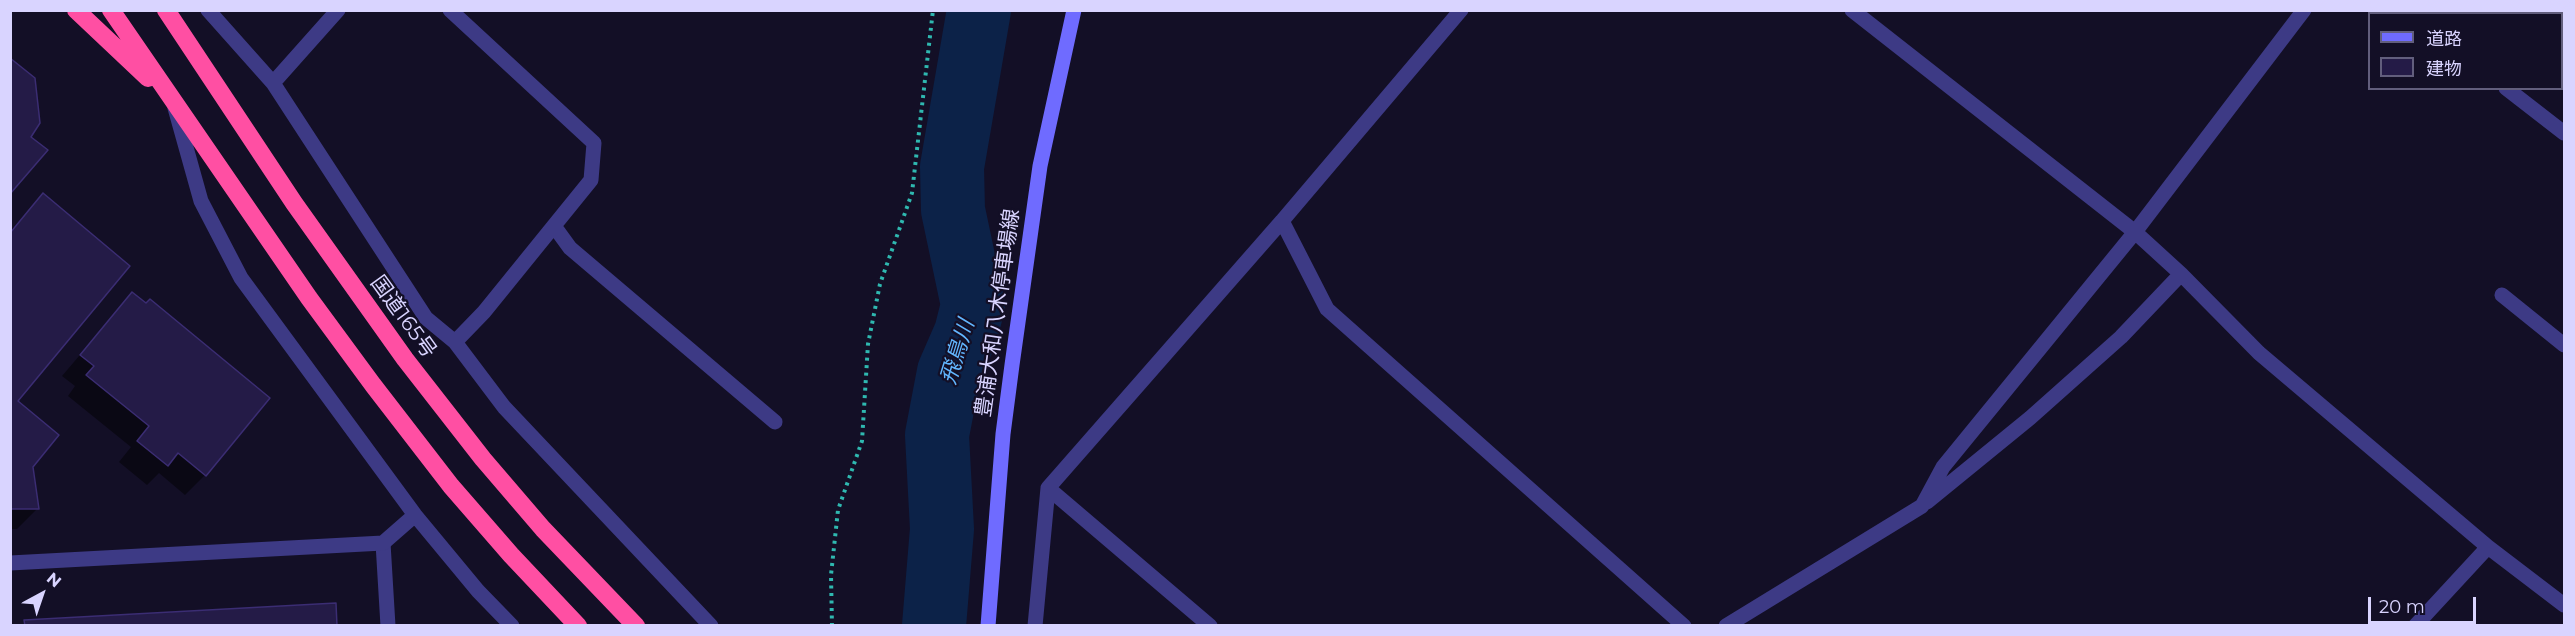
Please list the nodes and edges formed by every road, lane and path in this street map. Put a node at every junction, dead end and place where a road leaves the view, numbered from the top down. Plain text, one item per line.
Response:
1 (76, 10) edge
2 (111, 10) edge
3 (166, 10) edge
4 (208, 10) edge
5 (338, 10) edge
6 (450, 10) edge
7 (933, 10) edge
8 (1074, 10) edge
9 (1461, 10) edge
10 (1852, 10) edge
11 (2304, 10) edge
12 (273, 83) junction
13 (2509, 90) edge
14 (173, 102) junction
15 (2565, 133) edge
16 (1281, 220) junction
17 (554, 226) junction
18 (2135, 232) junction
19 (2181, 274) junction
20 (2502, 295) dead end
21 (455, 342) junction
22 (2565, 345) edge
23 (775, 422) dead end
24 (1048, 488) junction
25 (1922, 506) junction
26 (415, 515) junction
27 (383, 543) junction
28 (2488, 546) junction
29 (10, 563) edge
30 (2565, 605) edge
31 (388, 626) edge
32 (512, 626) edge
33 (578, 626) edge
34 (636, 626) edge
35 (711, 626) edge
36 (832, 626) edge
37 (988, 626) edge
38 (1035, 626) edge
39 (1210, 626) edge
40 (1684, 626) edge
41 (1726, 626) edge
42 (2415, 626) edge

1 - 14 highway
2 - 14 highway
3 - 34 highway, 国道165号
4 - 12 street
5 - 12 street
6 - 17 street
7 - 36 path
8 - 37 main road, 豊浦大和八木停車場線
9 - 16 street
10 - 18 street
11 - 18 street
12 - 21 street
13 - 15 street
14 - 26 street
14 - 33 highway
16 - 24 street
16 - 40 street
17 - 21 street
17 - 23 street
18 - 19 street
18 - 25 street
19 - 25 street
19 - 28 street
20 - 22 street
21 - 35 street
24 - 38 street
24 - 39 street
25 - 41 street
26 - 27 street
26 - 32 street
27 - 29 street
27 - 31 street
28 - 30 street
28 - 42 street

